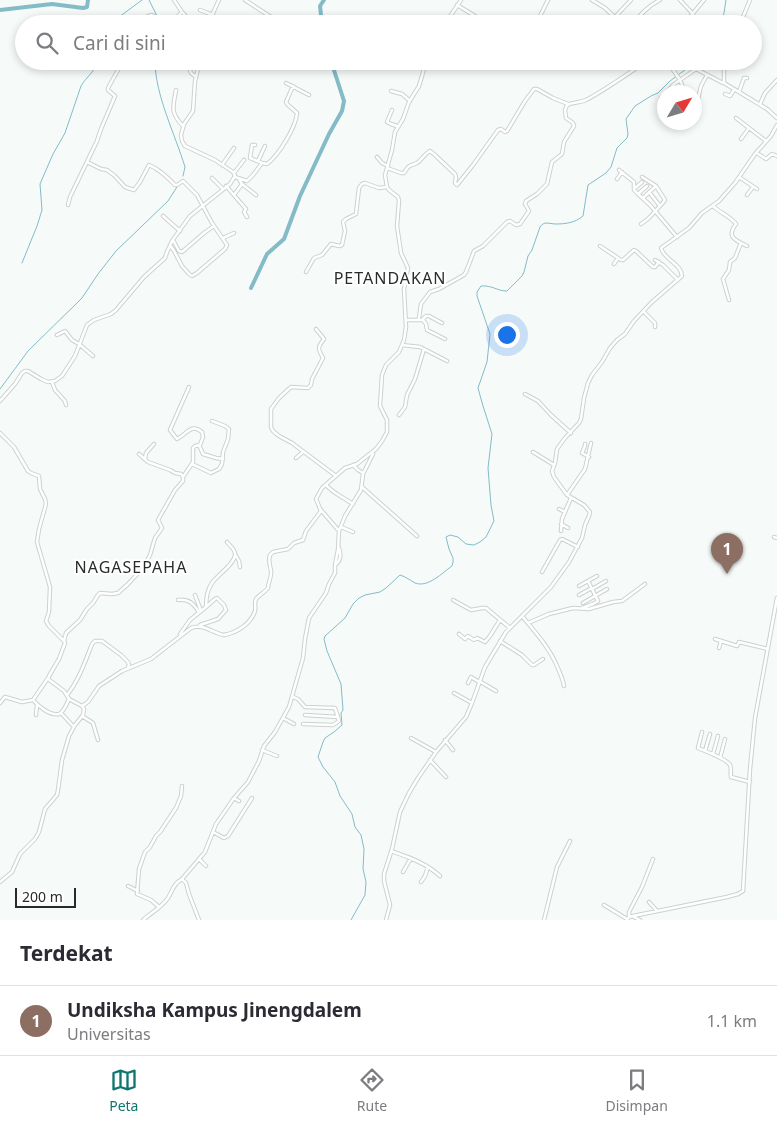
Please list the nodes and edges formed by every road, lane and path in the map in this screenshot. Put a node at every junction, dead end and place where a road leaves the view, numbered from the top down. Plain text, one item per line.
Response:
1 (174, 0) edge
2 (219, 0) edge
3 (245, 0) edge
4 (461, 0) edge
5 (548, 0) edge
6 (592, 0) edge
7 (631, 0) edge
8 (660, 0) edge
9 (680, 0) edge
10 (704, 0) edge
11 (750, 0) edge
12 (457, 5) junction
13 (200, 10) dead end
14 (182, 12) junction
15 (693, 14) joint
16 (179, 15) edge
17 (185, 15) edge
18 (213, 15) joint
19 (268, 15) edge
20 (450, 15) edge
21 (473, 15) edge
22 (540, 15) edge
23 (611, 15) edge
24 (616, 15) edge
25 (640, 15) edge
26 (744, 15) edge
27 (118, 70) edge
28 (190, 70) edge
29 (198, 70) edge
30 (424, 70) edge
31 (634, 70) edge
32 (673, 70) edge
33 (693, 70) edge
34 (700, 70) edge
35 (724, 70) edge
36 (707, 74) junction
37 (196, 77) junction
38 (747, 78) dead end
39 (680, 80) junction
40 (777, 80) edge
41 (286, 83) dead end
42 (724, 83) junction
43 (673, 85) edge
44 (682, 85) edge
45 (702, 85) edge
46 (293, 86) junction
47 (176, 90) dead end
48 (734, 90) junction
49 (391, 91) dead end
50 (738, 92) junction
51 (725, 94) dead end
52 (309, 95) dead end
53 (410, 101) junction
54 (568, 104) junction
55 (760, 104) junction
56 (392, 110) dead end
57 (736, 118) dead end
58 (777, 118) edge
59 (777, 125) edge
60 (183, 126) junction
61 (398, 126) junction
62 (749, 128) junction
63 (741, 139) dead end
64 (766, 142) junction
65 (255, 145) dead end
66 (265, 146) dead end
67 (234, 148) dead end
68 (757, 153) junction
69 (777, 156) edge
70 (377, 157) dead end
71 (244, 160) dead end
72 (258, 161) junction
73 (86, 162) junction
74 (262, 163) junction
75 (222, 165) junction
76 (388, 167) junction
77 (235, 175) junction
78 (642, 177) dead end
79 (739, 177) junction
80 (212, 178) dead end
81 (239, 179) junction
82 (617, 179) dead end
83 (642, 182) dead end
84 (242, 184) junction
85 (647, 186) dead end
86 (656, 186) junction
87 (387, 187) junction
88 (753, 187) junction
89 (225, 188) junction
90 (634, 189) junction
91 (757, 189) dead end
92 (649, 192) junction
93 (638, 194) junction
94 (234, 195) junction
95 (747, 195) dead end
96 (256, 196) dead end
97 (643, 198) junction
98 (68, 205) dead end
99 (203, 205) junction
100 (660, 206) junction
101 (713, 206) junction
102 (655, 211) junction
103 (162, 216) dead end
104 (247, 217) dead end
105 (641, 224) dead end
106 (214, 226) junction
107 (180, 231) junction
108 (234, 233) dead end
109 (677, 237) junction
110 (223, 238) junction
111 (173, 240) junction
112 (741, 243) junction
113 (170, 246) junction
114 (600, 246) dead end
115 (747, 246) dead end
116 (618, 258) junction
117 (655, 260) dead end
118 (659, 262) junction
119 (614, 264) dead end
120 (306, 272) dead end
121 (678, 280) junction
122 (729, 300) dead end
123 (644, 312) junction
124 (406, 320) junction
125 (418, 320) junction
126 (423, 320) junction
127 (442, 323) dead end
128 (655, 327) dead end
129 (316, 329) dead end
130 (57, 335) dead end
131 (444, 339) dead end
132 (79, 344) junction
133 (402, 345) junction
134 (424, 349) junction
135 (93, 356) dead end
136 (447, 361) dead end
137 (52, 382) junction
138 (189, 387) dead end
139 (525, 394) dead end
140 (0, 401) edge
141 (66, 405) dead end
142 (399, 415) dead end
143 (212, 421) dead end
144 (571, 433) junction
145 (0, 434) edge
146 (591, 443) dead end
147 (154, 444) dead end
148 (585, 444) dead end
149 (200, 446) junction
150 (303, 452) junction
151 (374, 452) junction
152 (533, 452) dead end
153 (139, 454) dead end
154 (589, 457) junction
155 (296, 458) dead end
156 (145, 459) junction
157 (223, 459) junction
158 (192, 464) junction
159 (353, 465) junction
160 (554, 465) junction
161 (363, 473) junction
162 (336, 476) junction
163 (183, 477) junction
164 (326, 485) junction
165 (362, 487) junction
166 (566, 495) junction
167 (571, 498) junction
168 (353, 504) junction
169 (559, 509) dead end
170 (321, 510) junction
171 (565, 512) junction
172 (561, 524) junction
173 (568, 528) dead end
174 (340, 529) junction
175 (560, 531) dead end
176 (354, 532) dead end
177 (417, 536) dead end
178 (227, 542) dead end
179 (578, 547) junction
180 (236, 554) junction
181 (240, 567) dead end
182 (542, 572) dead end
183 (597, 576) dead end
184 (606, 580) dead end
185 (588, 581) junction
186 (645, 584) dead end
187 (579, 586) dead end
188 (592, 588) junction
189 (608, 589) dead end
190 (195, 595) dead end
191 (579, 595) dead end
192 (595, 595) junction
193 (777, 598) edge
194 (178, 600) dead end
195 (453, 600) dead end
196 (582, 603) dead end
197 (206, 606) junction
198 (776, 607) edge
199 (580, 608) junction
200 (200, 612) junction
201 (522, 616) junction
202 (500, 620) junction
203 (528, 622) junction
204 (198, 626) junction
205 (510, 628) junction
206 (459, 634) dead end
207 (715, 639) dead end
208 (176, 640) junction
209 (64, 641) junction
210 (500, 641) junction
211 (721, 641) junction
212 (718, 648) dead end
213 (768, 649) junction
214 (543, 658) dead end
215 (128, 668) junction
216 (48, 678) junction
217 (479, 682) junction
218 (468, 683) dead end
219 (564, 686) dead end
220 (496, 691) dead end
221 (454, 693) dead end
222 (66, 696) junction
223 (293, 697) junction
224 (69, 699) junction
225 (33, 700) junction
226 (472, 702) junction
227 (0, 703) edge
228 (36, 705) junction
229 (82, 706) junction
230 (61, 713) junction
231 (36, 715) dead end
232 (305, 715) dead end
233 (82, 716) junction
234 (338, 717) junction
235 (283, 718) junction
236 (294, 724) dead end
237 (303, 724) dead end
238 (74, 727) junction
239 (702, 732) dead end
240 (710, 734) dead end
241 (718, 736) dead end
242 (411, 738) dead end
243 (724, 739) dead end
244 (98, 740) dead end
245 (445, 740) junction
246 (262, 750) junction
247 (453, 750) dead end
248 (705, 751) junction
249 (436, 752) junction
250 (713, 754) junction
251 (277, 756) dead end
252 (720, 758) junction
253 (430, 760) junction
254 (446, 777) dead end
255 (750, 782) junction
256 (182, 786) dead end
257 (234, 798) junction
258 (252, 798) dead end
259 (239, 801) dead end
260 (213, 832) junction
261 (570, 840) dead end
262 (391, 852) junction
263 (411, 858) junction
264 (199, 859) junction
265 (653, 859) dead end
266 (206, 866) dead end
267 (428, 867) junction
268 (403, 872) dead end
269 (440, 876) dead end
270 (551, 877) dead end
271 (182, 879) junction
272 (554, 880) junction
273 (0, 882) edge
274 (421, 882) dead end
275 (128, 886) dead end
276 (138, 891) junction
277 (649, 902) dead end
278 (604, 905) dead end
279 (159, 907) junction
280 (626, 907) dead end
281 (630, 909) junction
282 (624, 911) dead end
283 (657, 911) junction
284 (629, 917) edge
285 (143, 920) edge
286 (199, 920) edge
287 (386, 920) edge
288 (544, 920) edge
289 (640, 920) edge

1 - 14 street
2 - 18 street
3 - 19 street
4 - 12 street
5 - 22 street
6 - 23 street
7 - 24 street
8 - 25 street
9 - 15 street
10 - 15 street
11 - 26 street
12 - 20 street
12 - 21 street
13 - 18 street
14 - 16 street
14 - 17 street
27 - 73 street
28 - 37 street
29 - 37 street
30 - 53 street
31 - 54 street
32 - 39 street
33 - 39 street
34 - 36 street
35 - 42 street
36 - 42 street
36 - 45 street
37 - 60 street
38 - 50 street
39 - 43 street
39 - 44 street
40 - 55 street
41 - 46 street
42 - 48 street
46 - 52 street
46 - 74 street
47 - 60 street
48 - 50 street
48 - 51 street
49 - 53 street
50 - 55 street
53 - 61 street
54 - 76 street
54 - 125 street
55 - 58 street
56 - 61 street
57 - 62 street
59 - 64 street
60 - 75 street
61 - 76 street
62 - 63 street
62 - 64 street
64 - 68 street
65 - 72 street
66 - 72 street
67 - 75 street
68 - 69 street
68 - 79 street
70 - 76 street
71 - 77 street
72 - 74 street
73 - 98 street
73 - 99 street
74 - 81 street
75 - 77 street
76 - 87 street
77 - 81 street
77 - 89 street
78 - 86 street
79 - 88 street
79 - 101 street
80 - 89 street
81 - 84 street
82 - 90 street
83 - 90 street
84 - 94 street
84 - 96 street
85 - 93 street
86 - 92 street
86 - 100 street
87 - 120 street
87 - 124 street
88 - 91 street
88 - 95 street
89 - 94 street
89 - 99 street
90 - 93 street
92 - 97 street
92 - 100 street
93 - 97 street
94 - 104 street
97 - 102 street
99 - 106 street
99 - 107 street
100 - 102 street
101 - 109 street
101 - 112 street
102 - 105 street
102 - 109 street
103 - 107 street
106 - 110 street
106 - 111 street
107 - 111 street
108 - 110 street
109 - 121 street
110 - 113 street
111 - 113 street
112 - 115 street
112 - 122 street
113 - 132 street
114 - 116 street
116 - 118 street
116 - 119 street
117 - 118 street
118 - 121 street
121 - 123 street
123 - 128 street
123 - 144 street
124 - 125 street
124 - 133 street
125 - 126 street
126 - 127 street
126 - 131 street
129 - 150 street
130 - 132 street
132 - 135 street
132 - 137 street
133 - 134 street
133 - 151 street
134 - 136 street
134 - 142 street
137 - 140 street
137 - 141 street
138 - 149 street
139 - 144 street
143 - 157 street
144 - 160 street
145 - 209 street
146 - 154 street
147 - 156 street
148 - 154 street
149 - 157 street
149 - 158 street
150 - 155 street
150 - 162 street
151 - 159 street
151 - 161 street
152 - 160 street
153 - 156 street
154 - 166 street
156 - 163 street
157 - 158 street
158 - 163 street
159 - 161 street
159 - 162 street
160 - 166 street
161 - 165 street
162 - 164 street
163 - 209 street
164 - 168 street
164 - 170 street
165 - 168 street
165 - 177 street
166 - 167 street
167 - 171 street
167 - 179 street
168 - 174 street
169 - 171 street
170 - 174 street
170 - 204 street
171 - 172 street
172 - 173 street
172 - 175 street
174 - 176 street
174 - 223 street
178 - 180 street
179 - 182 street
179 - 201 street
180 - 181 street
180 - 197 street
183 - 185 street
184 - 188 street
185 - 187 street
185 - 188 street
186 - 199 street
188 - 191 street
188 - 192 street
189 - 192 street
190 - 200 street
192 - 196 street
192 - 199 street
193 - 198 street
194 - 200 street
195 - 202 street
197 - 200 street
197 - 204 street
198 - 213 street
199 - 203 street
200 - 208 street
201 - 203 street
201 - 205 street
202 - 205 street
202 - 206 street
203 - 219 street
204 - 208 street
205 - 210 street
207 - 211 street
208 - 215 street
209 - 216 street
210 - 214 street
210 - 217 street
211 - 212 street
211 - 213 street
213 - 255 street
215 - 222 street
215 - 229 street
216 - 222 street
216 - 225 street
217 - 218 street
217 - 220 street
217 - 226 street
221 - 226 street
222 - 224 street
223 - 234 street
223 - 235 street
224 - 229 street
224 - 230 street
225 - 227 street
225 - 228 street
226 - 245 street
228 - 230 street
228 - 231 street
229 - 233 street
230 - 238 street
232 - 234 street
233 - 238 street
233 - 244 street
234 - 237 street
235 - 236 street
235 - 246 street
238 - 273 street
239 - 248 street
240 - 248 street
241 - 250 street
242 - 249 street
243 - 252 street
245 - 247 street
245 - 249 street
246 - 251 street
246 - 257 street
248 - 250 street
249 - 253 street
250 - 252 street
252 - 255 street
253 - 254 street
253 - 262 street
255 - 283 street
256 - 276 street
257 - 259 street
257 - 260 street
258 - 260 street
260 - 264 street
261 - 272 street
262 - 263 street
262 - 287 street
263 - 267 street
263 - 268 street
264 - 266 street
264 - 271 street
265 - 281 street
267 - 269 street
267 - 274 street
270 - 272 street
271 - 279 street
271 - 286 street
272 - 288 street
275 - 276 street
276 - 279 street
277 - 283 street
278 - 284 street
279 - 285 street
280 - 281 street
281 - 284 street
282 - 284 street
283 - 284 street
284 - 289 street

